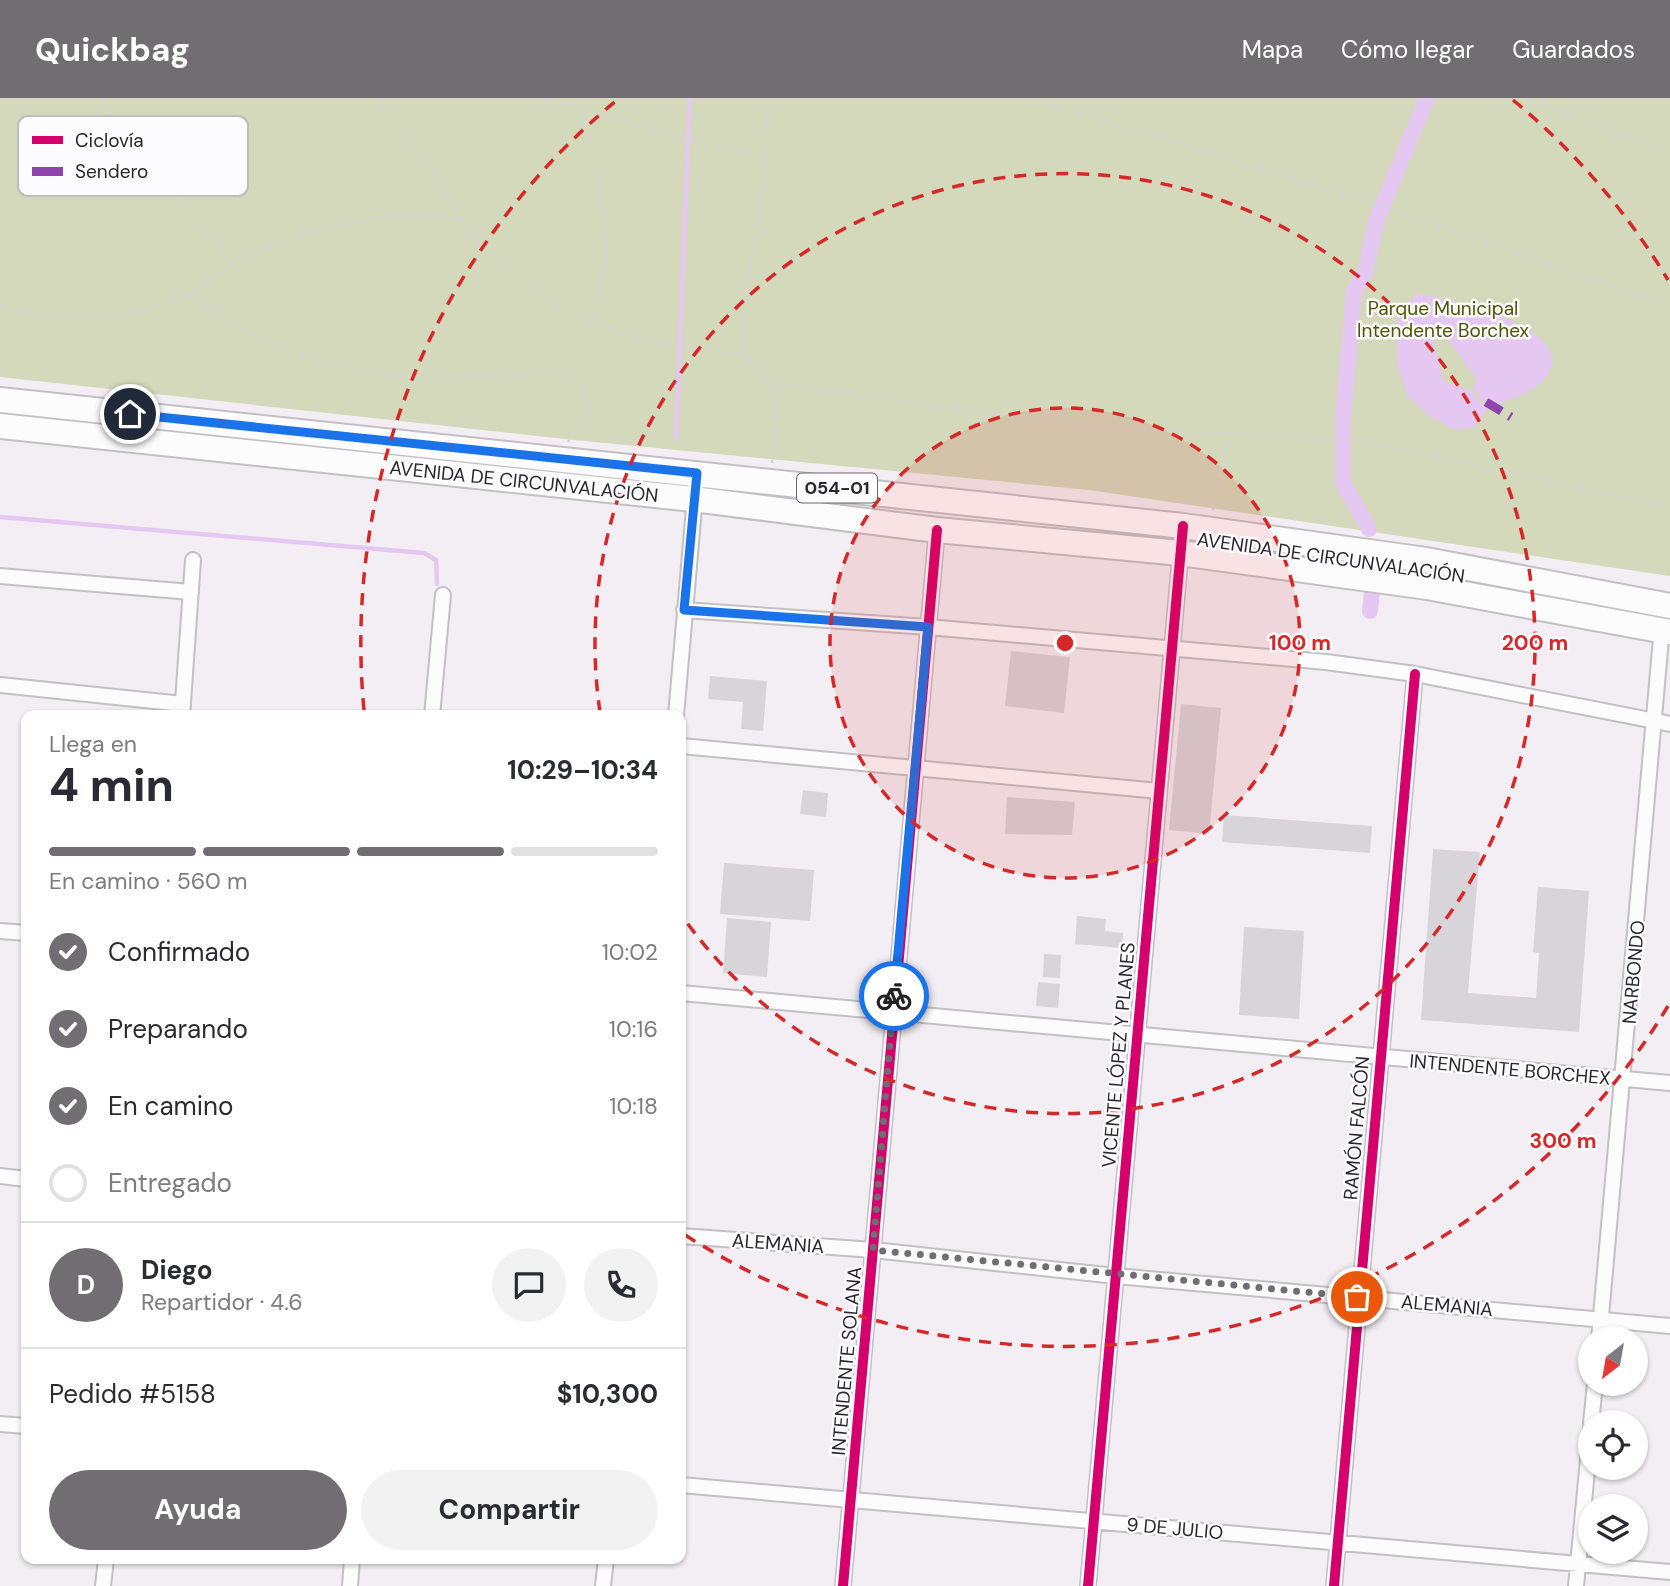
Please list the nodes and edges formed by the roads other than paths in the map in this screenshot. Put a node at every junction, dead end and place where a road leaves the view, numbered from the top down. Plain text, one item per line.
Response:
1 (0, 400) edge
2 (0, 426) edge
3 (697, 473) junction
4 (692, 499) junction
5 (1183, 526) junction
6 (937, 530) junction
7 (1180, 553) junction
8 (193, 560) dead end
9 (0, 576) edge
10 (191, 592) junction
11 (443, 595) dead end
12 (1669, 605) edge
13 (684, 610) junction
14 (928, 627) junction
15 (1666, 632) edge
16 (1172, 649) junction
17 (1415, 674) junction
18 (0, 685) edge
19 (182, 710) edge
20 (433, 710) edge
21 (676, 710) edge
22 (1663, 723) edge
23 (686, 746) edge
24 (917, 768) junction
25 (1159, 791) junction
26 (0, 931) edge
27 (21, 933) edge
28 (686, 993) edge
29 (892, 1013) junction
30 (1138, 1037) junction
31 (1380, 1058) junction
32 (1623, 1079) junction
33 (1670, 1083) edge
34 (0, 1176) edge
35 (21, 1178) edge
36 (686, 1236) edge
37 (873, 1250) junction
38 (1116, 1276) junction
39 (1357, 1297) junction
40 (1601, 1319) junction
41 (1600, 1326) edge
42 (1670, 1326) edge
43 (0, 1424) edge
44 (21, 1426) edge
45 (686, 1485) edge
46 (851, 1500) junction
47 (1094, 1521) junction
48 (1337, 1543) junction
49 (105, 1564) edge
50 (352, 1564) edge
51 (605, 1564) edge
52 (1578, 1564) junction
53 (1670, 1572) edge
54 (103, 1586) edge
55 (350, 1586) edge
56 (603, 1586) edge
57 (843, 1586) edge
58 (1088, 1586) edge
59 (1334, 1586) edge
60 (1576, 1586) edge

1 - 3 highway, AVENIDA DE CIRCUNVALACIÓN / 054-01
2 - 4 highway, AVENIDA DE CIRCUNVALACIÓN / 054-01
3 - 4 street
3 - 5 highway, AVENIDA DE CIRCUNVALACIÓN / 054-01
4 - 6 highway, AVENIDA DE CIRCUNVALACIÓN / 054-01
4 - 13 street
5 - 7 street, VICENTE LÓPEZ Y PLANES
5 - 12 highway, AVENIDA DE CIRCUNVALACIÓN / 054-01
6 - 7 highway, AVENIDA DE CIRCUNVALACIÓN / 054-01
6 - 14 street, INTENDENTE SOLANA
7 - 15 highway, AVENIDA DE CIRCUNVALACIÓN / 054-01
7 - 16 street, VICENTE LÓPEZ Y PLANES
8 - 10 street
9 - 10 street
10 - 19 street
11 - 20 street
12 - 15 street, NARBONDO
13 - 14 street
13 - 21 street
14 - 16 street
14 - 24 street, INTENDENTE SOLANA
15 - 22 street, NARBONDO
16 - 17 street
16 - 25 street, VICENTE LÓPEZ Y PLANES
17 - 22 street
17 - 31 street, RAMÓN FALCÓN
18 - 19 street
22 - 32 street, NARBONDO
23 - 24 street
24 - 25 street
24 - 29 street, INTENDENTE SOLANA
25 - 30 street, VICENTE LÓPEZ Y PLANES
26 - 27 street
28 - 29 street, INTENDENTE BORCHEX
29 - 30 street, INTENDENTE BORCHEX
29 - 37 street, INTENDENTE SOLANA
30 - 31 street, INTENDENTE BORCHEX
30 - 38 street, VICENTE LÓPEZ Y PLANES
31 - 32 street, INTENDENTE BORCHEX
31 - 39 street, RAMÓN FALCÓN
32 - 33 street, INTENDENTE BORCHEX
32 - 40 street, NARBONDO
34 - 35 street
36 - 37 street, ALEMANIA
37 - 38 street, ALEMANIA
37 - 46 street, INTENDENTE SOLANA
38 - 39 street, ALEMANIA
38 - 47 street, VICENTE LÓPEZ Y PLANES
39 - 40 street, ALEMANIA
39 - 48 street, RAMÓN FALCÓN
40 - 41 street, NARBONDO
40 - 42 street, ALEMANIA
43 - 44 street
45 - 46 street, 9 DE JULIO
46 - 47 street, 9 DE JULIO
46 - 57 street, INTENDENTE SOLANA
47 - 48 street, 9 DE JULIO
47 - 58 street, VICENTE LÓPEZ Y PLANES
48 - 52 street, 9 DE JULIO
48 - 59 street, RAMÓN FALCÓN
49 - 54 street
50 - 55 street
51 - 56 street
52 - 53 street, 9 DE JULIO
52 - 60 street

